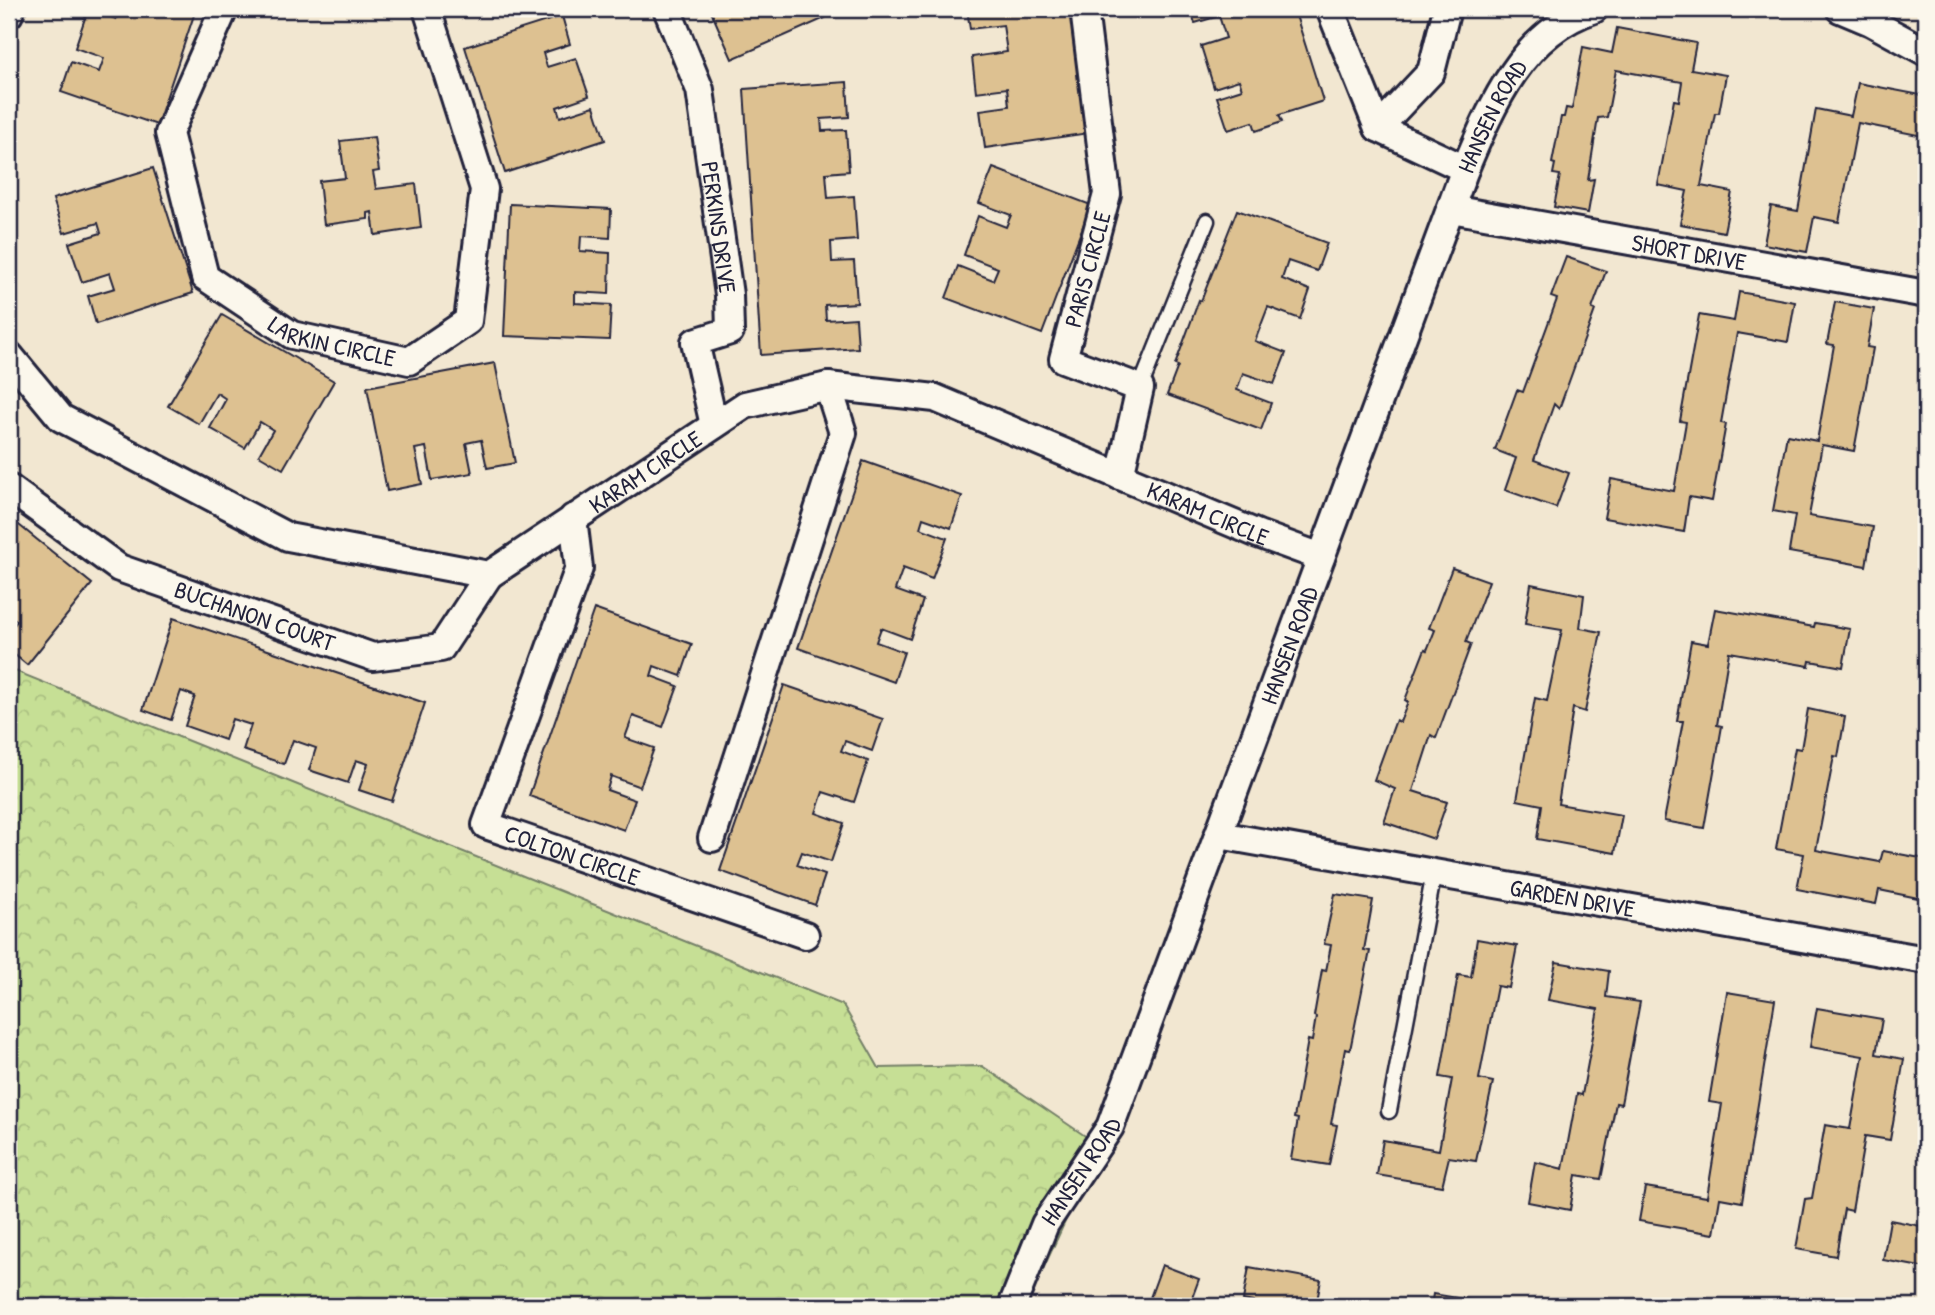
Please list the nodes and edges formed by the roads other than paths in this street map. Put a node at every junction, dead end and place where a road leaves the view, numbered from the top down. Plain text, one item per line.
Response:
1 (11, 9) edge
2 (224, 9) edge
3 (428, 9) edge
4 (667, 9) edge
5 (1084, 9) edge
6 (1330, 9) edge
7 (1447, 9) edge
8 (1594, 9) edge
9 (1840, 9) edge
10 (9, 14) edge
11 (1926, 52) edge
12 (1378, 128) junction
13 (1465, 169) junction
14 (1451, 209) junction
15 (1208, 221) dead end
16 (1926, 294) edge
17 (9, 355) edge
18 (828, 386) junction
19 (1140, 388) junction
20 (715, 425) junction
21 (1120, 476) junction
22 (9, 488) edge
23 (573, 519) junction
24 (1321, 557) junction
25 (488, 575) junction
26 (1219, 835) junction
27 (712, 838) dead end
28 (1434, 873) junction
29 (805, 935) dead end
30 (1926, 960) edge
31 (1389, 1111) dead end
32 (1012, 1306) edge

1 - 10 street
2 - 3 street, LARKIN CIRCLE
4 - 20 street, PERKINS DRIVE
5 - 19 street, PARIS CIRCLE
6 - 12 street
7 - 12 street
8 - 13 street, HANSEN ROAD
9 - 11 street
12 - 13 street
13 - 14 street, HANSEN ROAD
14 - 16 street, SHORT DRIVE
14 - 24 street, HANSEN ROAD
15 - 19 lane
17 - 25 street
18 - 20 street, KARAM CIRCLE
18 - 21 street, KARAM CIRCLE
18 - 27 street
19 - 21 street
20 - 23 street, KARAM CIRCLE
21 - 24 street, KARAM CIRCLE
22 - 25 street, BUCHANON COURT
23 - 25 street, KARAM CIRCLE
23 - 29 street, COLTON CIRCLE
24 - 26 street, HANSEN ROAD
26 - 28 street, GARDEN DRIVE
26 - 32 street, HANSEN ROAD
28 - 30 street, GARDEN DRIVE
28 - 31 lane

